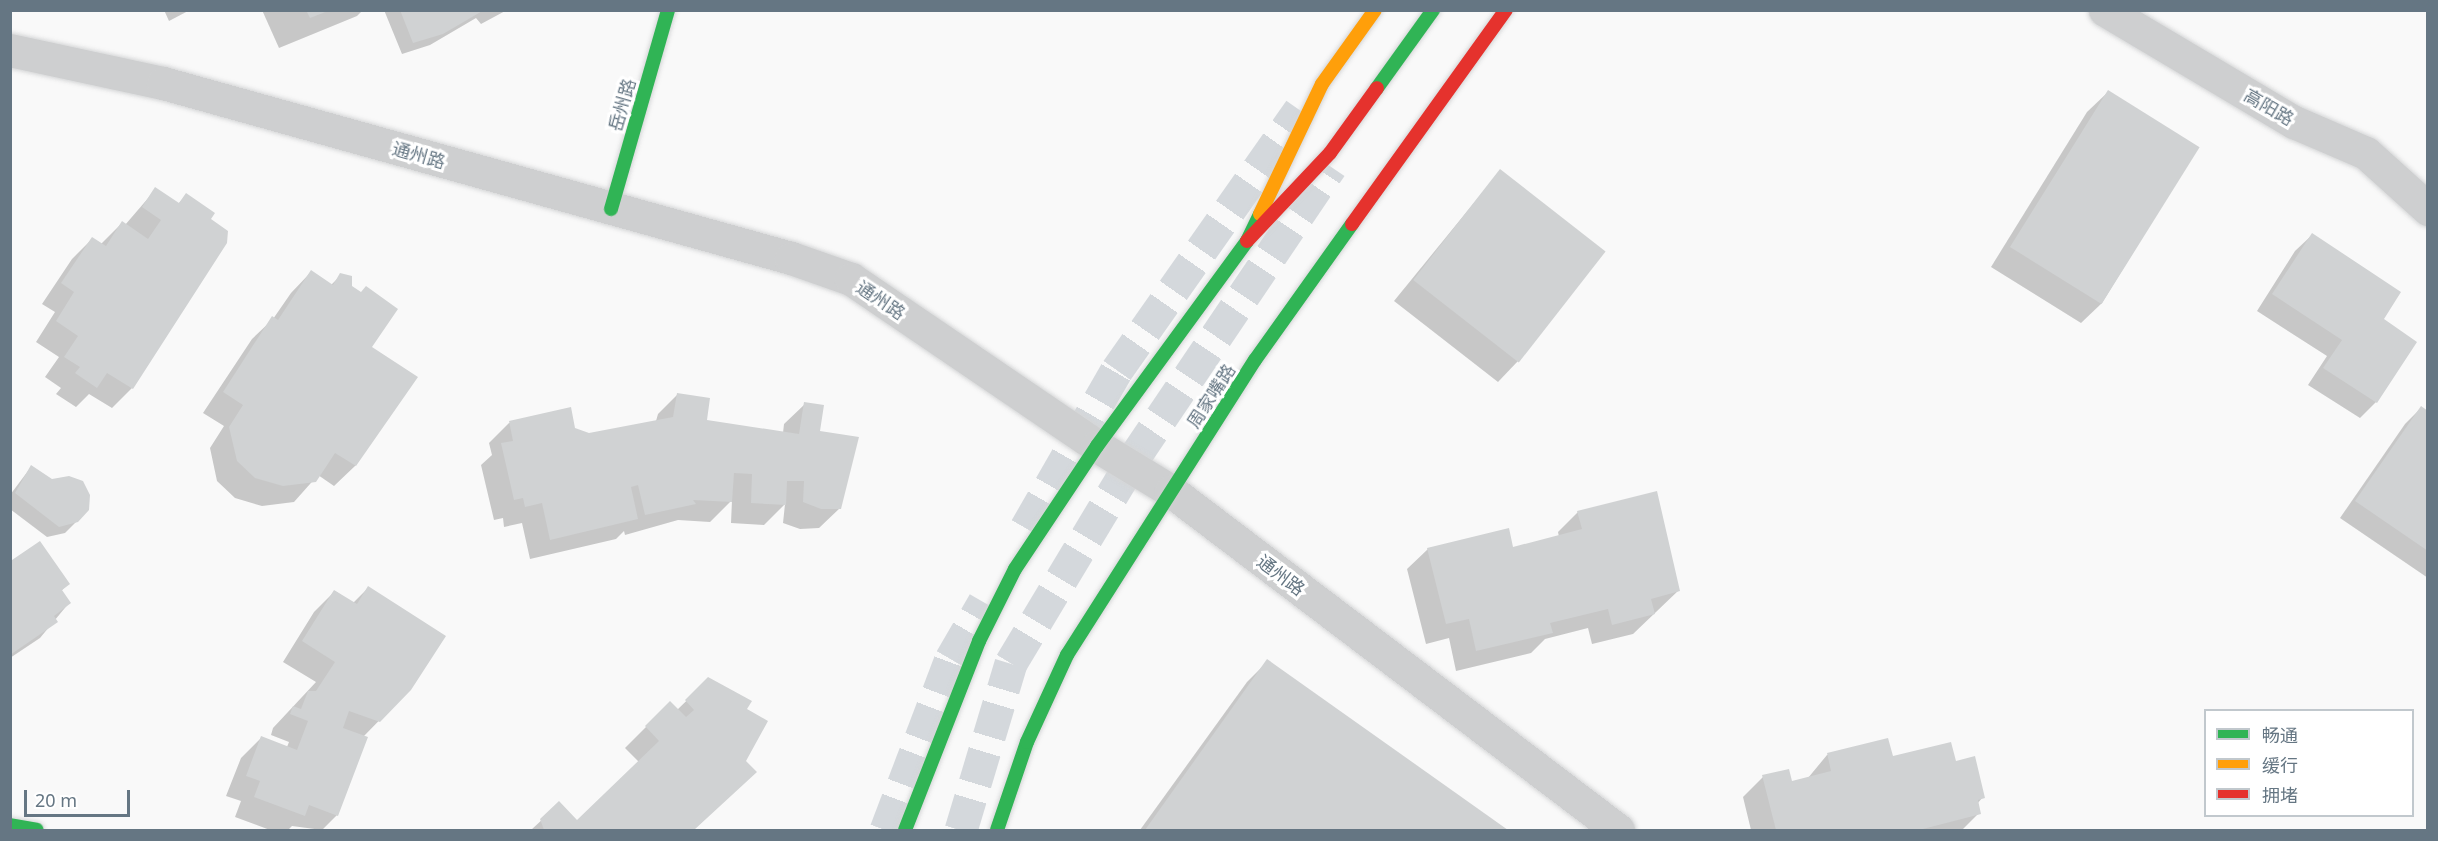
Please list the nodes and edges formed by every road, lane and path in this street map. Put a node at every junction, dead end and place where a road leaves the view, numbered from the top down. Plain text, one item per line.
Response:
1 (668, 10) edge
2 (1375, 10) edge
3 (1433, 10) edge
4 (1506, 10) edge
5 (2105, 10) edge
6 (10, 50) edge
7 (2427, 208) edge
8 (611, 209) junction
9 (1247, 241) junction
10 (1097, 446) junction
11 (1171, 491) junction
12 (10, 825) edge
13 (38, 831) edge
14 (905, 831) edge
15 (997, 831) edge
16 (1618, 831) edge

1 - 8 main road, 岳州路
2 - 9 main road
3 - 9 main road
4 - 11 main road, 周家嘴路
5 - 7 street, 高阳路
6 - 8 street, 通州路
8 - 10 street, 通州路
9 - 10 main road
10 - 11 street, 通州路
10 - 14 main road
11 - 15 main road, 周家嘴路
11 - 16 street, 通州路
12 - 13 main road

